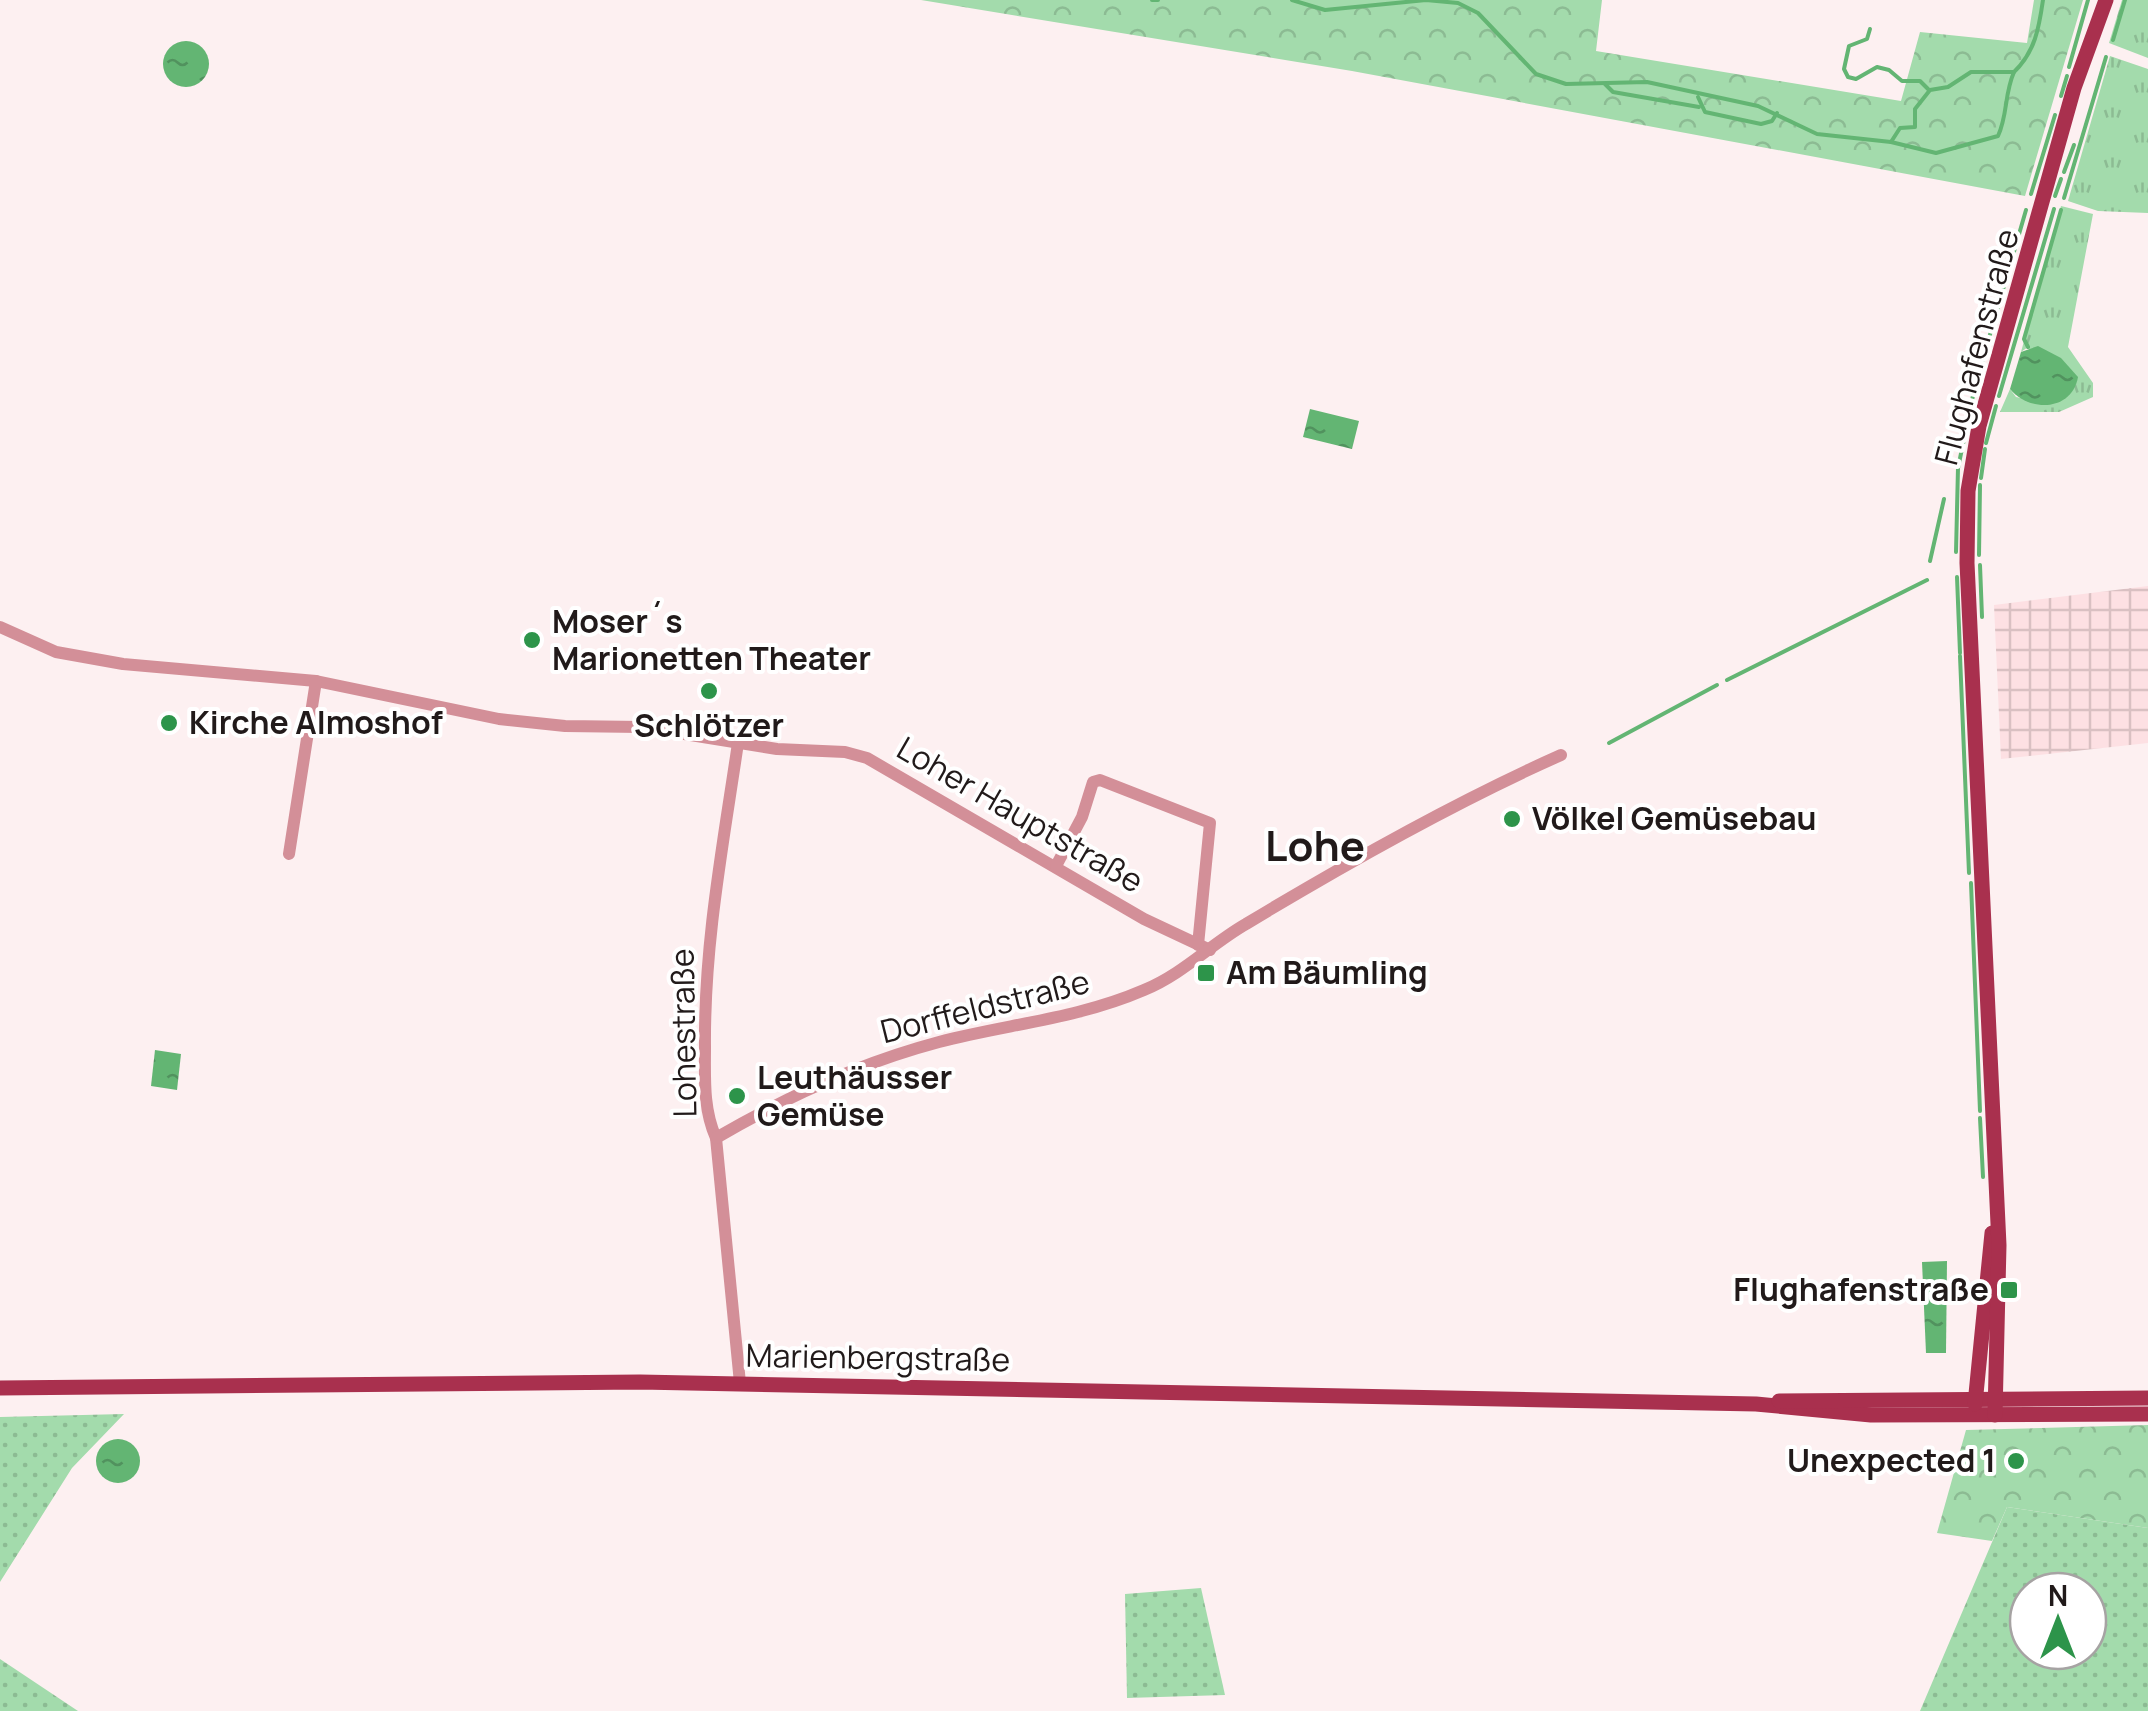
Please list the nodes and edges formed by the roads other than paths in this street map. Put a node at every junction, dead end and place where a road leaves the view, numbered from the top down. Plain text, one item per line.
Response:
1 (2109, 0) edge
2 (0, 627) edge
3 (316, 681) junction
4 (738, 743) junction
5 (1561, 755) dead end
6 (289, 854) dead end
7 (1056, 866) junction
8 (1204, 947) junction
9 (716, 1138) junction
10 (1995, 1219) junction
11 (740, 1383) junction
12 (0, 1388) edge
13 (1974, 1397) junction
14 (1996, 1398) junction
15 (2148, 1398) edge
16 (1756, 1404) junction
17 (2148, 1414) edge
18 (1977, 1415) junction
19 (1995, 1415) junction

1 - 10 main road, Flughafenstraße
2 - 3 street, Loher Hauptstraße
3 - 4 street, Loher Hauptstraße
3 - 6 street
4 - 7 street, Loher Hauptstraße
4 - 9 street, Lohestraße
5 - 8 street, Dorffeldstraße
7 - 8 street, Loher Hauptstraße
7 - 8 street
8 - 9 street, Dorffeldstraße
9 - 11 street, Lohestraße
10 - 13 main road, Flughafenstraße
10 - 14 main road, Flughafenstraße
11 - 12 main road, Marienbergstraße
11 - 16 main road, Marienbergstraße
13 - 14 main road, Marienbergstraße
13 - 16 main road, Marienbergstraße
13 - 18 main road, Flughafenstraße
14 - 15 main road, Marienbergstraße
14 - 19 main road
16 - 18 main road, Marienbergstraße
17 - 19 main road, Marienbergstraße
18 - 19 main road, Marienbergstraße

